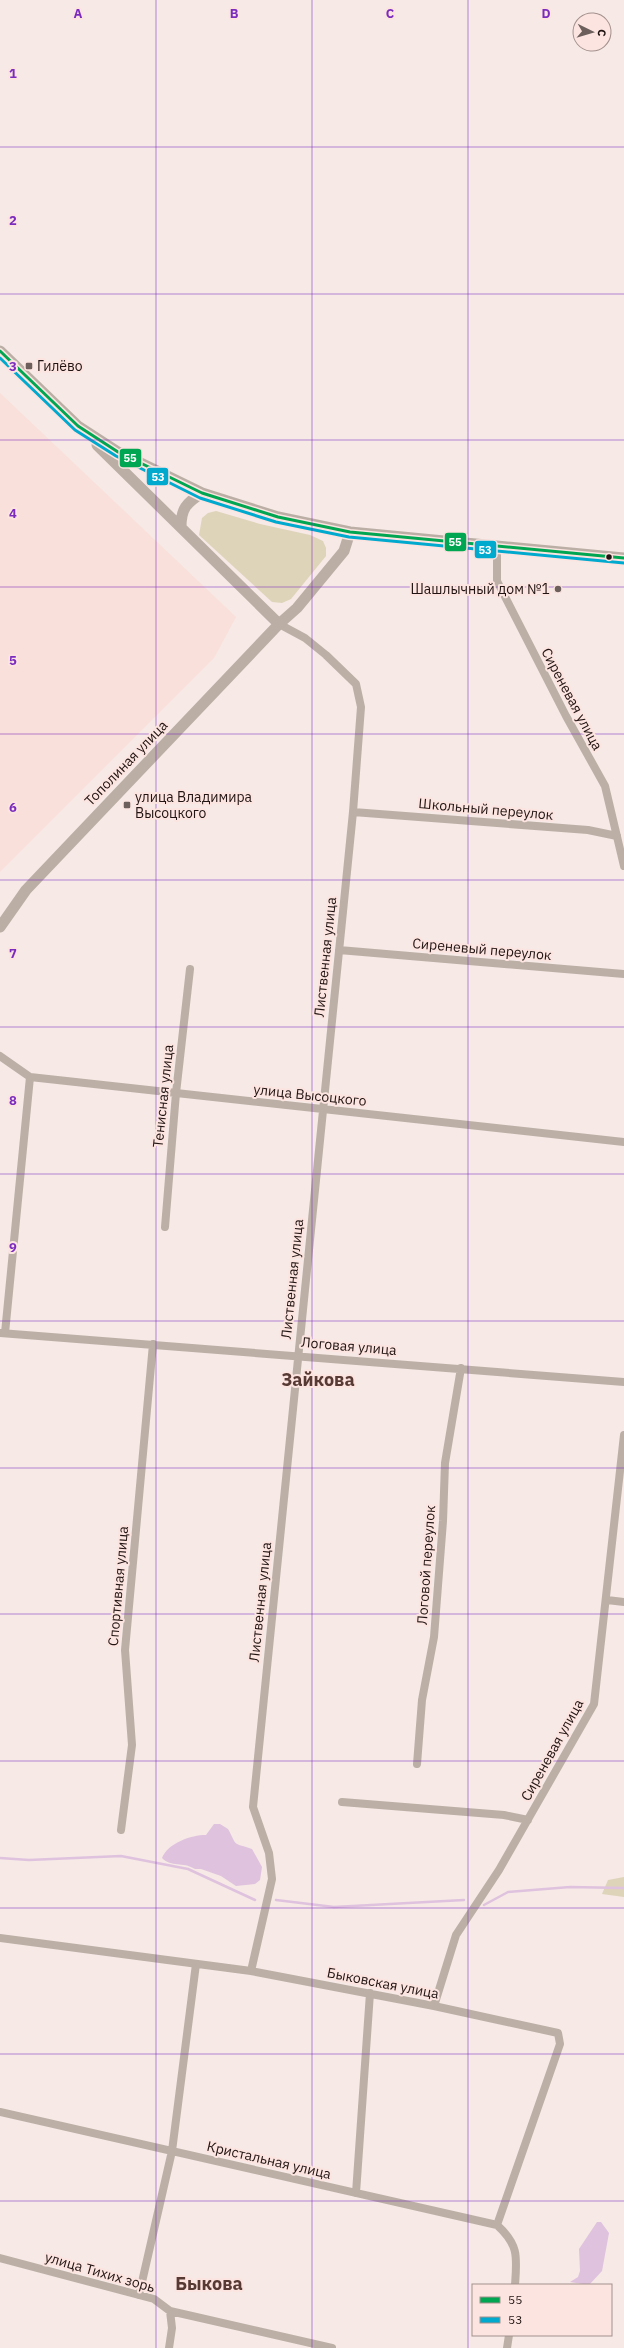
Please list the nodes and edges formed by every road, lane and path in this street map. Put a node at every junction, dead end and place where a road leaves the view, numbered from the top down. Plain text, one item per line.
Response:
1 (0, 351) edge
2 (78, 426) junction
3 (202, 493) junction
4 (181, 527) junction
5 (350, 532) junction
6 (497, 546) junction
7 (624, 558) edge
8 (279, 624) junction
9 (353, 812) junction
10 (618, 836) junction
11 (624, 866) edge
12 (0, 927) edge
13 (339, 950) junction
14 (190, 969) dead end
15 (624, 974) edge
16 (0, 1056) edge
17 (30, 1078) junction
18 (176, 1093) junction
19 (322, 1109) junction
20 (624, 1142) edge
21 (165, 1227) dead end
22 (3, 1333) edge
23 (153, 1344) junction
24 (297, 1354) junction
25 (461, 1368) junction
26 (624, 1382) edge
27 (624, 1435) edge
28 (607, 1600) junction
29 (624, 1602) edge
30 (417, 1764) dead end
31 (342, 1802) dead end
32 (528, 1820) junction
33 (121, 1830) dead end
34 (0, 1938) edge
35 (196, 1964) junction
36 (251, 1971) junction
37 (370, 1993) junction
38 (434, 2006) junction
39 (0, 2112) edge
40 (172, 2151) junction
41 (356, 2193) junction
42 (497, 2225) junction
43 (0, 2258) edge
44 (515, 2284) edge
45 (139, 2295) junction
46 (170, 2311) junction
47 (509, 2336) edge
48 (169, 2348) edge
49 (332, 2348) edge
50 (507, 2348) edge

1 - 2 main road
2 - 3 main road
2 - 4 main road
3 - 4 main road
3 - 5 main road
4 - 8 main road
5 - 6 main road
5 - 8 main road, Тополиная улица
6 - 7 main road
6 - 10 street, Сиреневая улица
8 - 9 street, Лиственная улица
8 - 12 main road, Тополиная улица
9 - 10 street, Школьный переулок
9 - 13 street, Лиственная улица
10 - 11 street, Сиреневая улица
13 - 15 street, Сиреневый переулок
13 - 19 street, Лиственная улица
14 - 18 street, Тенисная улица
16 - 17 street
17 - 18 street, улица Высоцкого
17 - 22 street
18 - 19 street, улица Высоцкого
18 - 21 street, Тенисная улица
19 - 20 street, улица Высоцкого
19 - 24 street, Лиственная улица
22 - 23 street, Логовая улица
23 - 24 street, Логовая улица
23 - 33 street, Спортивная улица
24 - 25 street, Логовая улица
24 - 36 street, Лиственная улица
25 - 26 street, Логовая улица
25 - 30 street, Логовой переулок
27 - 28 street, Сиреневая улица
28 - 29 street
28 - 32 street, Сиреневая улица
31 - 32 street
32 - 38 street, Сиреневая улица
34 - 35 street, Быковская улица
35 - 36 street, Быковская улица
35 - 40 street
36 - 37 street, Быковская улица
37 - 38 street, Быковская улица
37 - 41 street
38 - 42 street, Быковская улица
39 - 40 street, Кристальная улица
40 - 41 street, Кристальная улица
40 - 45 street
41 - 42 street, Кристальная улица
42 - 44 street
43 - 45 street, улица Тихих зорь
45 - 46 street, улица Тихих зорь
46 - 48 street
46 - 49 street, улица Тихих зорь
47 - 50 street

